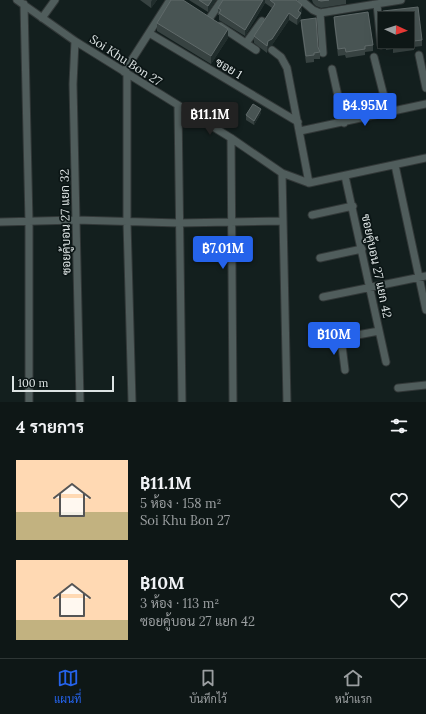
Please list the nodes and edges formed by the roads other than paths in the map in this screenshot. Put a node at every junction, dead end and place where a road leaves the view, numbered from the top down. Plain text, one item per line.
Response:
1 (17, 0) edge
2 (55, 0) edge
3 (170, 0) edge
4 (222, 0) edge
5 (301, 0) edge
6 (401, 0) edge
7 (364, 3) edge
8 (24, 4) junction
9 (377, 4) junction
10 (320, 13) junction
11 (378, 14) edge
12 (42, 18) junction
13 (262, 21) edge
14 (149, 33) junction
15 (75, 41) junction
16 (246, 43) junction
17 (256, 50) dead end
18 (272, 50) dead end
19 (323, 53) dead end
20 (419, 55) dead end
21 (374, 57) dead end
22 (332, 69) dead end
23 (126, 73) junction
24 (426, 88) edge
25 (426, 104) edge
26 (178, 106) junction
27 (388, 112) junction
28 (298, 122) junction
29 (344, 122) junction
30 (300, 131) junction
31 (231, 138) junction
32 (426, 158) edge
33 (395, 165) junction
34 (282, 173) junction
35 (345, 176) junction
36 (308, 182) junction
37 (353, 206) junction
38 (312, 215) dead end
39 (76, 220) junction
40 (282, 221) junction
41 (0, 222) edge
42 (28, 222) junction
43 (127, 222) junction
44 (232, 222) junction
45 (179, 223) junction
46 (362, 249) junction
47 (320, 258) dead end
48 (422, 276) edge
49 (371, 288) junction
50 (323, 297) dead end
51 (426, 310) edge
52 (379, 331) junction
53 (340, 338) junction
54 (325, 341) dead end
55 (386, 362) dead end
56 (346, 370) dead end
57 (426, 385) edge
58 (398, 388) dead end
59 (29, 402) edge
60 (80, 402) edge
61 (132, 402) edge
62 (182, 402) edge
63 (233, 402) edge
64 (287, 402) edge

1 - 8 street, Soi Khu Bon 27
2 - 12 street
3 - 14 street
4 - 16 street
5 - 10 street
6 - 9 street
7 - 9 street
7 - 10 street
8 - 12 street, Soi Khu Bon 27
8 - 42 street
9 - 11 street
10 - 19 street
12 - 15 street, Soi Khu Bon 27
13 - 16 street
14 - 23 street
14 - 28 street, ซอย 1
15 - 23 street, Soi Khu Bon 27
15 - 39 street, ซอยคู้บอน 27 แยก 32
16 - 17 street
18 - 28 street
20 - 24 street
21 - 27 street
22 - 29 street
23 - 26 street, Soi Khu Bon 27
23 - 43 street
25 - 27 street
26 - 31 street, Soi Khu Bon 27
26 - 45 street
27 - 29 street
28 - 30 street
29 - 30 street
30 - 36 street
31 - 34 street, Soi Khu Bon 27
31 - 44 street
32 - 33 street, Soi Khu Bon 27
33 - 35 street, Soi Khu Bon 27
33 - 48 street
34 - 36 street, Soi Khu Bon 27
34 - 40 street
35 - 36 street, Soi Khu Bon 27
35 - 37 street, ซอยคู้บอน 27 แยก 42
37 - 38 street
37 - 46 street, ซอยคู้บอน 27 แยก 42
39 - 42 street
39 - 43 street
39 - 60 street, ซอยคู้บอน 27 แยก 32
40 - 44 street
40 - 64 street
41 - 42 street
42 - 59 street
43 - 45 street
43 - 61 street
44 - 45 street
44 - 63 street
45 - 62 street
46 - 47 street
46 - 49 street, ซอยคู้บอน 27 แยก 42
48 - 49 street
48 - 51 street
49 - 50 street
49 - 52 street, ซอยคู้บอน 27 แยก 42
52 - 53 street
52 - 55 street, ซอยคู้บอน 27 แยก 42
53 - 54 street
53 - 56 street
57 - 58 street

